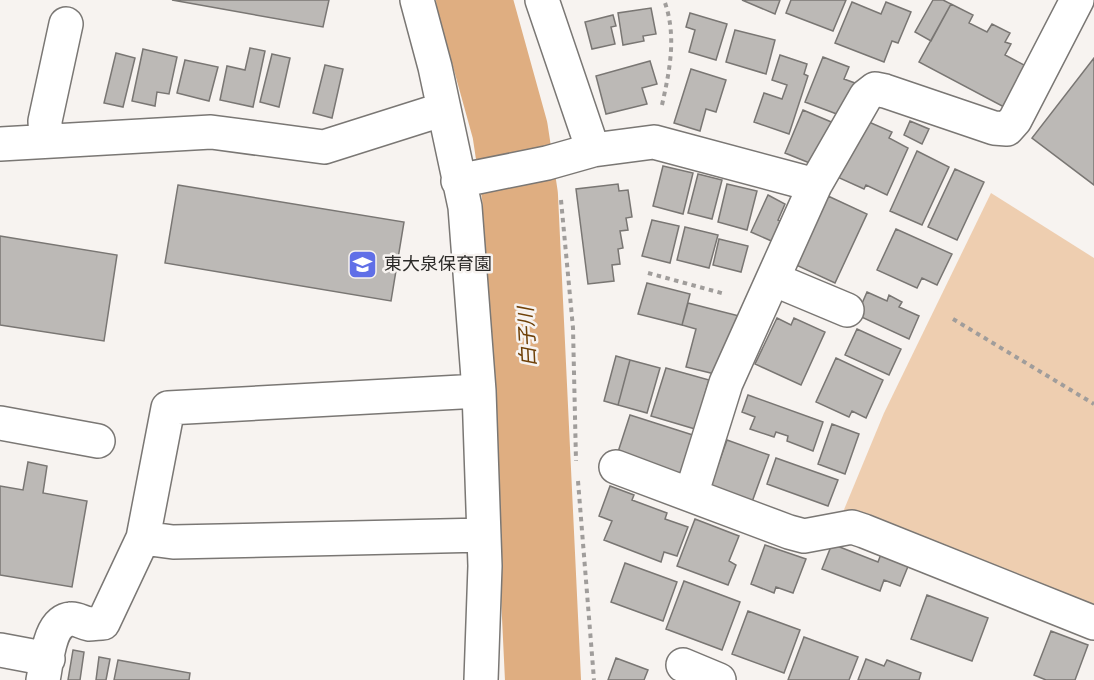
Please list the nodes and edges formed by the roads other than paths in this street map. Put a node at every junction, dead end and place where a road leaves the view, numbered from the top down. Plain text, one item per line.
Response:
1 (417, 0) edge
2 (542, 0) edge
3 (1077, 0) edge
4 (66, 24) dead end
5 (444, 109) junction
6 (46, 141) junction
7 (0, 144) edge
8 (592, 150) junction
9 (470, 179) junction
10 (815, 186) junction
11 (768, 291) junction
12 (847, 310) dead end
13 (479, 391) junction
14 (0, 423) edge
15 (98, 441) dead end
16 (616, 467) dead end
17 (691, 495) junction
18 (484, 535) junction
19 (143, 538) junction
20 (1094, 623) edge
21 (0, 650) edge
22 (683, 665) dead end
23 (45, 669) edge
24 (482, 680) edge
25 (719, 680) edge

1 - 5 street
2 - 8 street
3 - 10 street
4 - 6 street
5 - 6 street
5 - 9 street
6 - 7 street
8 - 9 street
8 - 10 street
9 - 13 street
10 - 11 street
11 - 12 street
11 - 17 street
13 - 18 street
13 - 19 street
14 - 15 street
16 - 17 street
17 - 20 street
18 - 19 street
18 - 24 street
19 - 23 street
21 - 23 street
22 - 25 street

